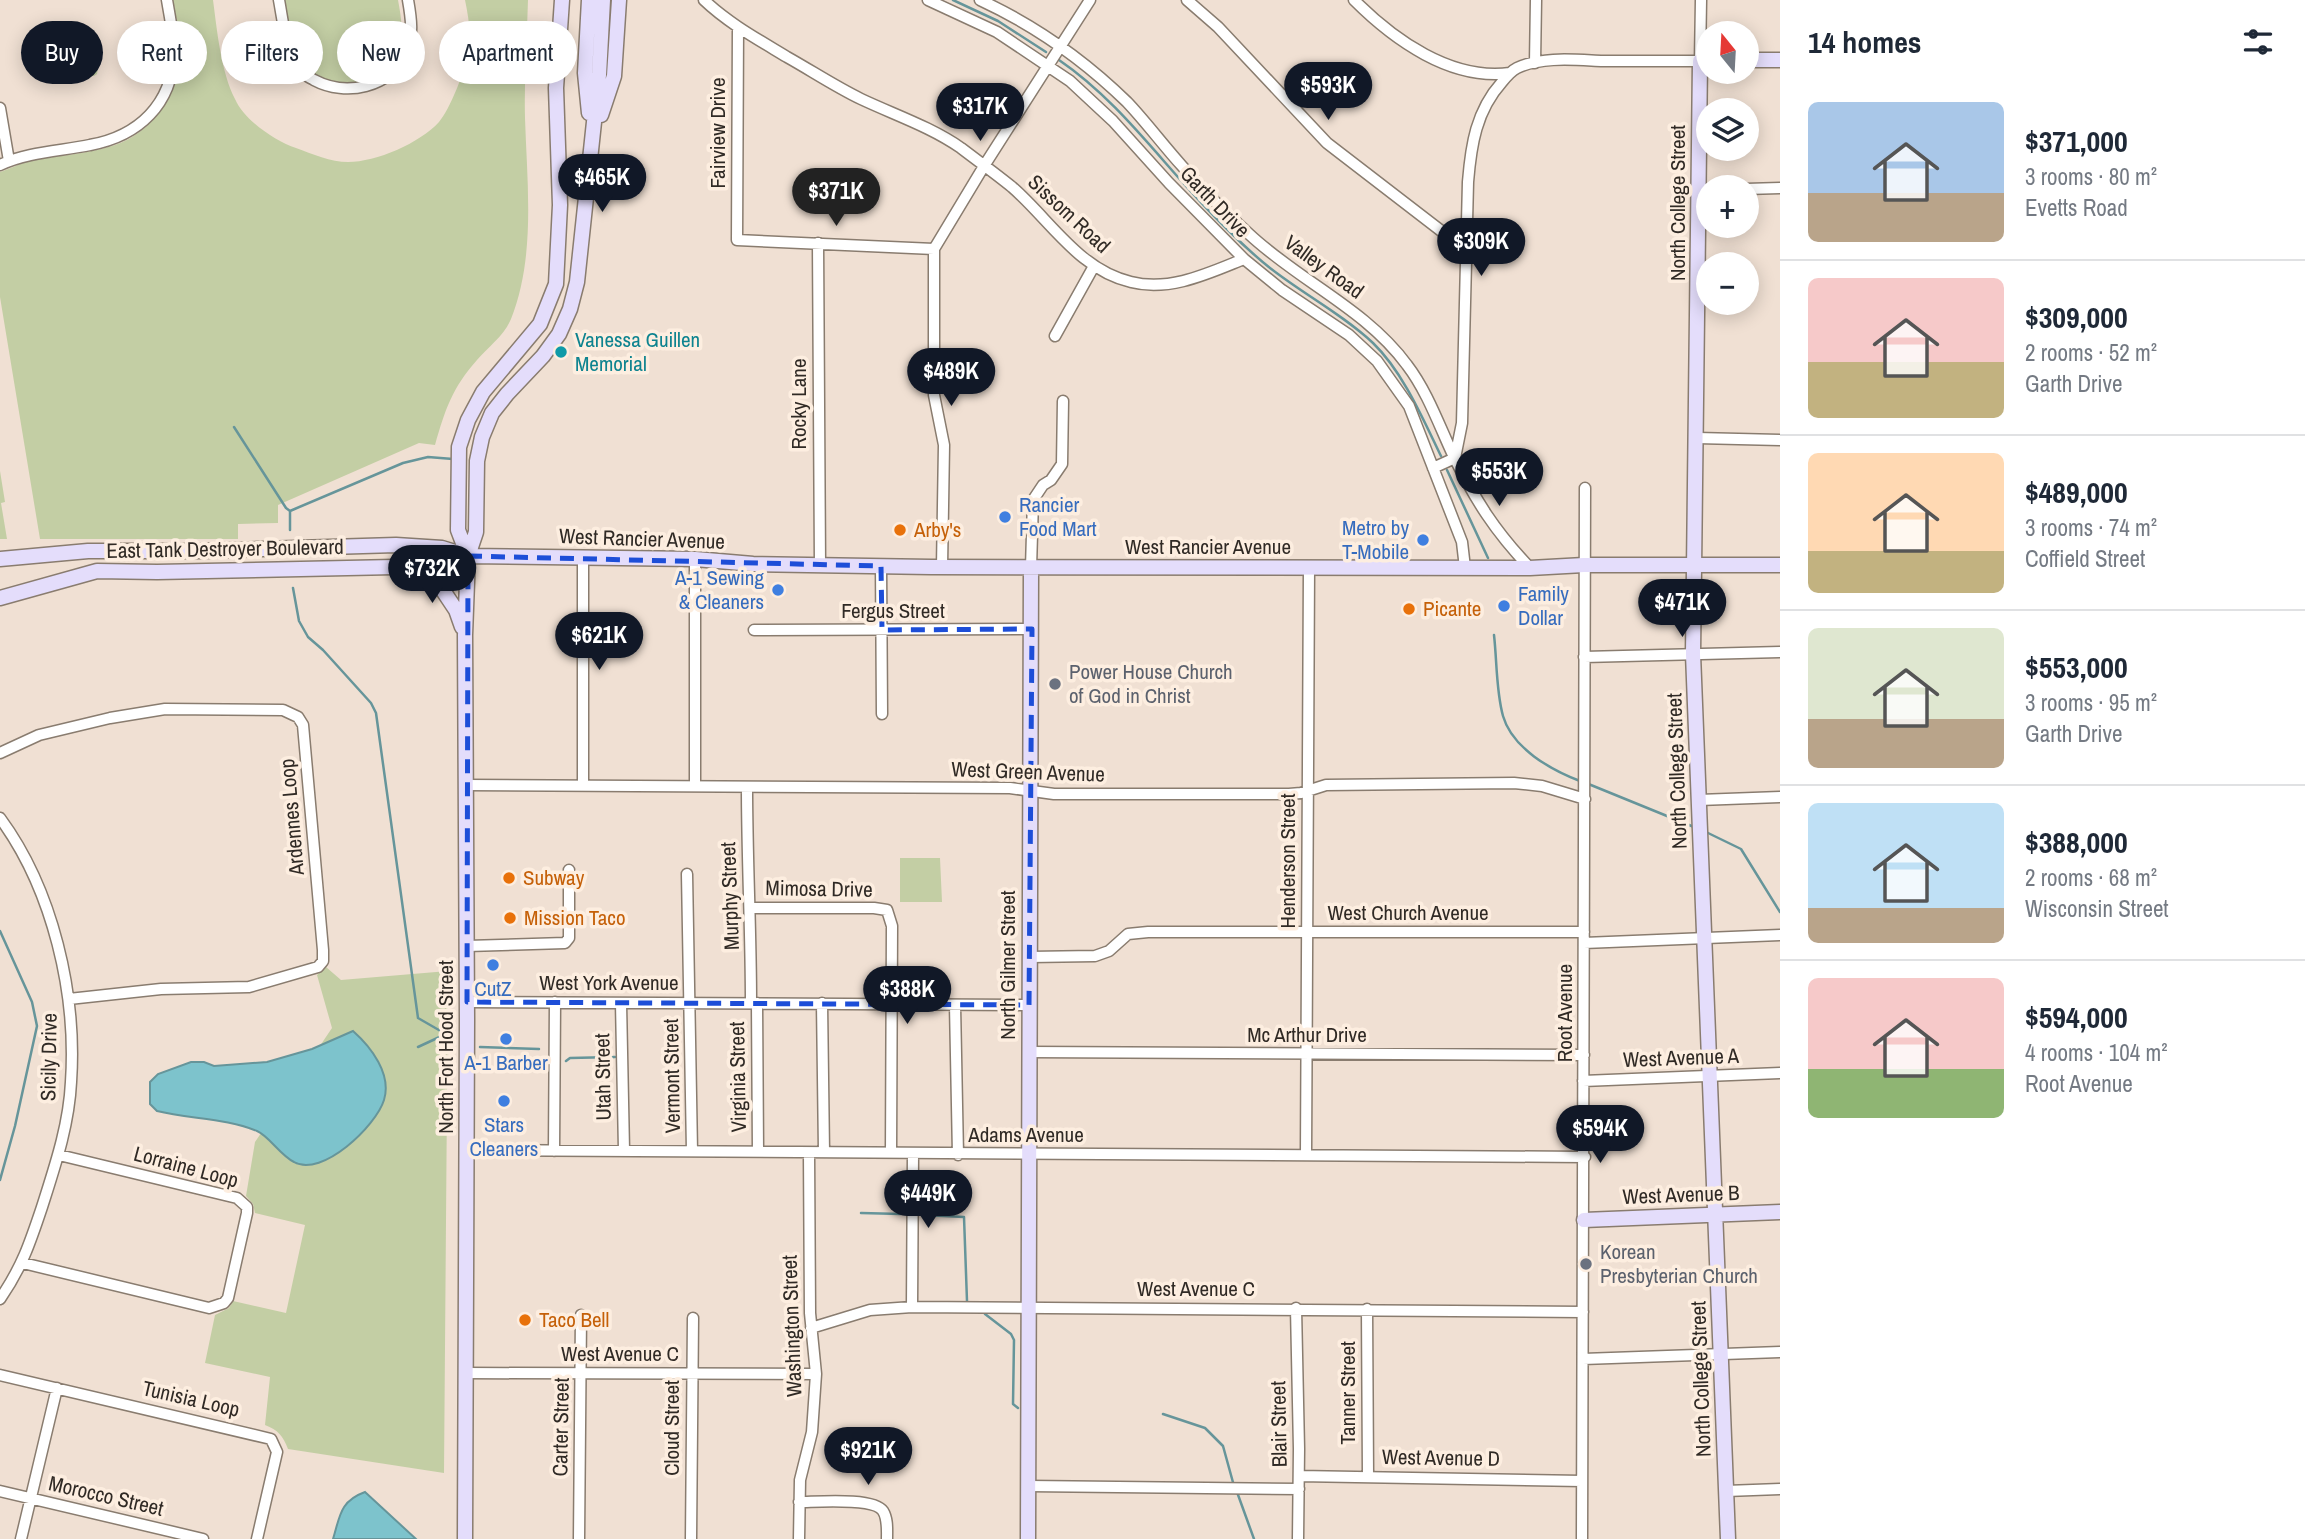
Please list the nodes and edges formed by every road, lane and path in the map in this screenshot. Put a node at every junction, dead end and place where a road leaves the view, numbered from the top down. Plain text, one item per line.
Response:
1 (167, 0) edge
2 (279, 0) edge
3 (408, 0) edge
4 (562, 0) edge
5 (589, 0) edge
6 (596, 0) edge
7 (603, 0) edge
8 (611, 0) edge
9 (619, 0) edge
10 (704, 0) edge
11 (928, 0) edge
12 (980, 0) edge
13 (1090, 0) edge
14 (1188, 0) edge
15 (1354, 0) edge
16 (1536, 0) edge
17 (1701, 0) edge
18 (1702, 21) edge
19 (738, 27) junction
20 (1059, 45) junction
21 (1759, 60) edge
22 (1780, 60) edge
23 (1696, 61) edge
24 (1535, 63) junction
25 (1047, 65) junction
26 (1510, 73) junction
27 (1704, 84) edge
28 (0, 108) edge
29 (591, 142) junction
30 (4, 163) edge
31 (984, 166) junction
32 (1704, 175) edge
33 (1780, 188) edge
34 (1759, 189) edge
35 (1703, 238) edge
36 (818, 243) junction
37 (934, 249) junction
38 (1466, 250) junction
39 (1244, 259) junction
40 (1094, 266) junction
41 (1055, 336) dead end
42 (1063, 401) dead end
43 (1697, 438) junction
44 (1780, 440) edge
45 (1455, 458) junction
46 (1433, 468) junction
47 (1585, 488) dead end
48 (468, 556) junction
49 (583, 558) junction
50 (0, 559) edge
51 (695, 559) junction
52 (820, 565) junction
53 (1584, 565) junction
54 (1780, 565) edge
55 (881, 566) junction
56 (1693, 566) junction
57 (410, 567) junction
58 (942, 567) junction
59 (1031, 568) junction
60 (1309, 568) junction
61 (1465, 568) junction
62 (1530, 568) junction
63 (0, 598) edge
64 (1032, 629) junction
65 (882, 630) junction
66 (754, 631) dead end
67 (465, 635) junction
68 (1780, 652) edge
69 (1693, 654) junction
70 (1584, 657) junction
71 (882, 714) dead end
72 (0, 753) edge
73 (466, 785) junction
74 (583, 786) junction
75 (695, 786) junction
76 (747, 788) junction
77 (1030, 790) junction
78 (1308, 790) junction
79 (1585, 795) junction
80 (1780, 797) edge
81 (1699, 806) junction
82 (0, 818) edge
83 (569, 870) dead end
84 (687, 874) dead end
85 (751, 908) junction
86 (1307, 932) junction
87 (1779, 935) edge
88 (1584, 938) junction
89 (1704, 939) junction
90 (467, 946) junction
91 (1030, 957) junction
92 (69, 999) junction
93 (467, 1002) junction
94 (555, 1002) junction
95 (621, 1003) junction
96 (690, 1003) junction
97 (754, 1003) junction
98 (822, 1003) junction
99 (891, 1004) junction
100 (955, 1005) junction
101 (1028, 1005) junction
102 (1029, 1052) junction
103 (1308, 1054) junction
104 (1584, 1055) junction
105 (1780, 1073) edge
106 (1709, 1076) junction
107 (1583, 1081) junction
108 (467, 1150) junction
109 (624, 1150) junction
110 (692, 1150) junction
111 (554, 1151) junction
112 (758, 1152) junction
113 (824, 1152) junction
114 (809, 1153) junction
115 (891, 1153) junction
116 (913, 1153) junction
117 (1028, 1154) junction
118 (59, 1155) junction
119 (958, 1155) junction
120 (1306, 1155) junction
121 (1585, 1157) junction
122 (1780, 1212) edge
123 (1716, 1214) junction
124 (1584, 1220) junction
125 (23, 1263) junction
126 (0, 1298) edge
127 (912, 1307) junction
128 (1028, 1307) junction
129 (1296, 1308) junction
130 (1367, 1309) junction
131 (1583, 1312) junction
132 (581, 1315) dead end
133 (693, 1318) dead end
134 (811, 1328) junction
135 (1780, 1352) edge
136 (1722, 1354) junction
137 (1583, 1359) junction
138 (466, 1373) junction
139 (581, 1373) junction
140 (692, 1374) junction
141 (816, 1374) junction
142 (0, 1375) edge
143 (57, 1388) junction
144 (1298, 1476) junction
145 (1368, 1476) junction
146 (1582, 1480) junction
147 (1029, 1486) junction
148 (1298, 1489) junction
149 (1780, 1489) edge
150 (0, 1491) edge
151 (1726, 1491) junction
152 (31, 1499) junction
153 (799, 1502) junction
154 (21, 1539) edge
155 (202, 1539) edge
156 (257, 1539) edge
157 (465, 1539) edge
158 (579, 1539) edge
159 (691, 1539) edge
160 (799, 1539) edge
161 (887, 1539) edge
162 (1028, 1539) edge
163 (1298, 1539) edge
164 (1582, 1539) edge
165 (1728, 1539) edge

1 - 30 street
2 - 3 street
4 - 48 street, North Fort Hood Street
5 - 29 street
6 - 29 street
7 - 29 street
8 - 29 street
9 - 29 street
10 - 19 street, Sissom Road
11 - 25 street, Garth Drive
12 - 20 street, Valley Road
13 - 20 street
14 - 38 street
15 - 26 street
16 - 24 street
17 - 18 street, North College Street
19 - 31 street, Sissom Road
19 - 36 street, Fairview Drive
20 - 25 street
20 - 45 street, Valley Road
21 - 22 street
23 - 24 street
24 - 26 street
25 - 31 street
25 - 39 street, Garth Drive
26 - 38 street
27 - 32 street, North College Street
28 - 30 street
29 - 48 street, North Fort Hood Street
31 - 37 street
31 - 40 street, Sissom Road
33 - 34 street
35 - 43 street, North College Street
36 - 37 street
36 - 52 street, Rocky Lane
37 - 58 street
38 - 45 street
39 - 40 street, Sissom Road
39 - 46 street, Garth Drive
40 - 41 street
42 - 59 street, North Gilmer Street
43 - 44 street
43 - 56 street, North College Street
45 - 46 street
45 - 62 street
46 - 61 street, Garth Drive
47 - 53 street, Root Avenue
48 - 49 street, West Rancier Avenue
48 - 50 street, East Tank Destroyer Boulevard
48 - 57 street, East Tank Destroyer Boulevard
48 - 67 street, North Fort Hood Street
49 - 51 street, West Rancier Avenue
49 - 74 street
51 - 52 street, West Rancier Avenue
51 - 75 street
52 - 55 street, West Rancier Avenue
53 - 56 street, West Rancier Avenue
53 - 62 street, West Rancier Avenue
53 - 70 street, Root Avenue
54 - 56 street, West Rancier Avenue
55 - 58 street, West Rancier Avenue
55 - 65 street
56 - 69 street, North College Street
57 - 63 street, East Tank Destroyer Boulevard
57 - 67 street
58 - 59 street, West Rancier Avenue
59 - 60 street, West Rancier Avenue
59 - 64 street, North Gilmer Street
60 - 61 street, West Rancier Avenue
60 - 78 street, Henderson Street
61 - 62 street, West Rancier Avenue
64 - 65 street, Fergus Street
64 - 77 street, North Gilmer Street
65 - 66 street, Fergus Street
65 - 71 street
67 - 73 street, North Fort Hood Street
68 - 69 street
69 - 70 street
69 - 81 street, North College Street
70 - 79 street, Root Avenue
72 - 92 street, Ardennes Loop
73 - 74 street, West Green Avenue
73 - 90 street, North Fort Hood Street
74 - 75 street, West Green Avenue
75 - 76 street, West Green Avenue
76 - 77 street, West Green Avenue
76 - 85 street, Murphy Street
77 - 78 street, West Green Avenue
77 - 91 street, North Gilmer Street
78 - 79 street, West Green Avenue
78 - 86 street, Henderson Street
79 - 88 street, Root Avenue
80 - 81 street
81 - 89 street, North College Street
82 - 92 street, Sicily Drive
83 - 90 street
84 - 96 street, Vermont Street
85 - 97 street, Murphy Street
85 - 99 street, Mimosa Drive
86 - 88 street, West Church Avenue
86 - 91 street, West Church Avenue
86 - 103 street, Henderson Street
87 - 89 street, West Church Avenue
88 - 89 street, West Church Avenue
88 - 104 street, Root Avenue
89 - 106 street, North College Street
90 - 93 street, North Fort Hood Street
91 - 101 street, North Gilmer Street
92 - 118 street, Sicily Drive
93 - 94 street, West York Avenue
93 - 108 street, North Fort Hood Street
94 - 95 street, West York Avenue
94 - 111 street
95 - 96 street, West York Avenue
95 - 109 street, Utah Street
96 - 97 street, West York Avenue
96 - 110 street, Vermont Street
97 - 98 street, West York Avenue
97 - 112 street, Virginia Street
98 - 99 street, West York Avenue
98 - 113 street
99 - 100 street, West York Avenue
99 - 115 street
100 - 101 street, West York Avenue
100 - 119 street
101 - 102 street, North Gilmer Street
102 - 103 street, Mc Arthur Drive
102 - 117 street, North Gilmer Street
103 - 104 street, Mc Arthur Drive
103 - 120 street, Henderson Street
104 - 107 street, Root Avenue
105 - 106 street, West Avenue A
106 - 107 street, West Avenue A
106 - 123 street, North College Street
107 - 121 street, Root Avenue
108 - 111 street, Adams Avenue
108 - 138 street, North Fort Hood Street
109 - 110 street, Adams Avenue
109 - 111 street, Adams Avenue
110 - 112 street, Adams Avenue
112 - 114 street, Adams Avenue
113 - 114 street, Adams Avenue
113 - 115 street, Adams Avenue
114 - 134 street, Washington Street
115 - 116 street, Adams Avenue
116 - 119 street, Adams Avenue
116 - 127 street
117 - 119 street, Adams Avenue
117 - 120 street, Adams Avenue
117 - 128 street, North Gilmer Street
118 - 125 street, Sicily Drive
118 - 125 street, Lorraine Loop
120 - 121 street, Adams Avenue
121 - 124 street, Root Avenue
122 - 123 street, West Avenue B
123 - 124 street, West Avenue B
123 - 136 street, North College Street
124 - 131 street, Root Avenue
125 - 126 street, Sicily Drive
127 - 128 street, West Avenue C
127 - 134 street, West Avenue C
128 - 129 street, West Avenue C
128 - 147 street, North Gilmer Street
129 - 130 street, West Avenue C
129 - 144 street, Blair Street
130 - 131 street, West Avenue C
130 - 145 street, Tanner Street
131 - 137 street, Root Avenue
132 - 139 street, Carter Street
133 - 140 street, Cloud Street
134 - 141 street, Washington Street
135 - 136 street
136 - 137 street
136 - 151 street, North College Street
137 - 146 street, Root Avenue
138 - 139 street, West Avenue C
138 - 157 street, North Fort Hood Street
139 - 140 street, West Avenue C
139 - 158 street, Carter Street
140 - 141 street, West Avenue C
140 - 159 street, Cloud Street
141 - 153 street, Washington Street
142 - 143 street, Tunisia Loop
143 - 152 street
143 - 156 street, Tunisia Loop
144 - 145 street, West Avenue D
144 - 148 street, Blair Street
145 - 146 street, West Avenue D
146 - 164 street, Root Avenue
147 - 148 street
147 - 162 street, North Gilmer Street
148 - 163 street, Blair Street
149 - 151 street
150 - 152 street, Morocco Street
151 - 165 street, North College Street
152 - 154 street
152 - 155 street, Morocco Street
153 - 160 street, Washington Street
153 - 161 street

